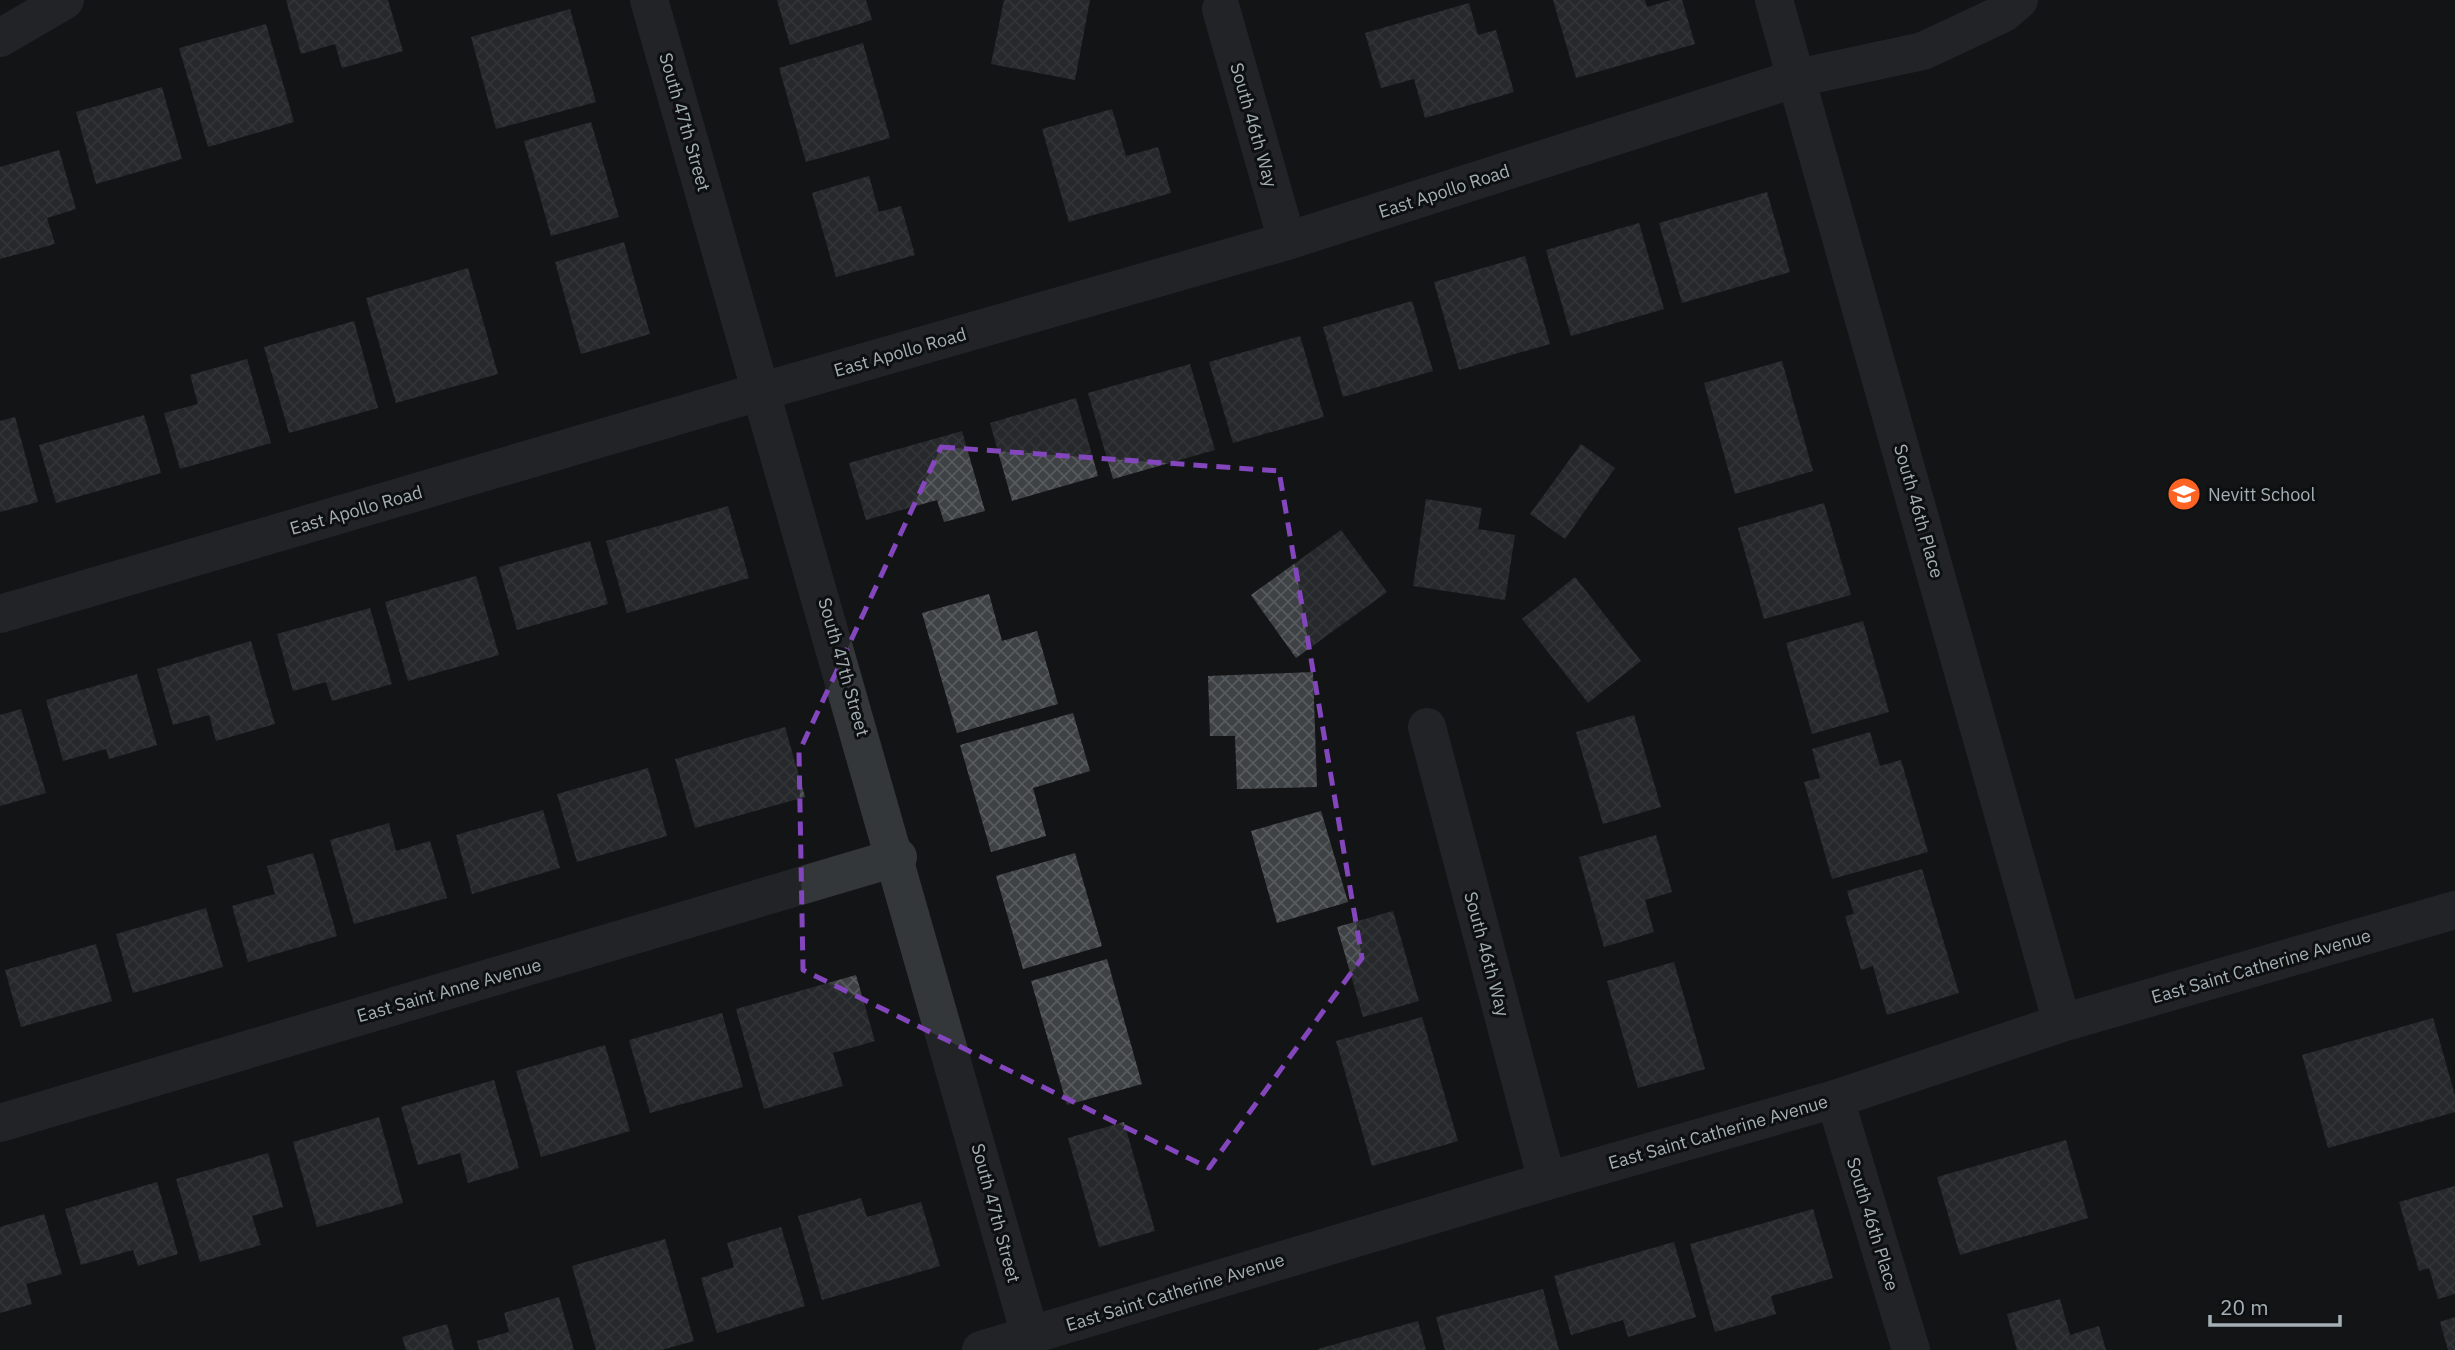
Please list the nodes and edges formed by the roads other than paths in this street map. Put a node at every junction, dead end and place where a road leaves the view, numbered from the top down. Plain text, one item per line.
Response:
1 (65, 0) edge
2 (649, 0) edge
3 (1774, 0) edge
4 (2019, 0) edge
5 (1221, 9) dead end
6 (0, 38) edge
7 (1797, 78) junction
8 (1287, 240) junction
9 (764, 390) junction
10 (0, 614) edge
11 (1427, 727) dead end
12 (898, 857) junction
13 (2455, 911) edge
14 (2062, 1023) junction
15 (1835, 1099) junction
16 (0, 1123) edge
17 (1547, 1181) junction
18 (1030, 1335) junction
19 (981, 1350) edge
20 (1911, 1350) edge

1 - 6 street
2 - 9 street, South 47th Street
3 - 7 street, South 46th Place
4 - 7 street, East Apollo Road
5 - 8 street, South 46th Way
7 - 8 street, East Apollo Road
7 - 14 street, South 46th Place
8 - 9 street, East Apollo Road
9 - 10 street, East Apollo Road
9 - 12 street, South 47th Street
11 - 17 street, South 46th Way
12 - 16 street, East Saint Anne Avenue
12 - 18 street, South 47th Street
13 - 14 street, East Saint Catherine Avenue
14 - 15 street, East Saint Catherine Avenue
15 - 17 street, East Saint Catherine Avenue
15 - 20 street, South 46th Place
17 - 18 street, East Saint Catherine Avenue
18 - 19 street, East Saint Catherine Avenue

